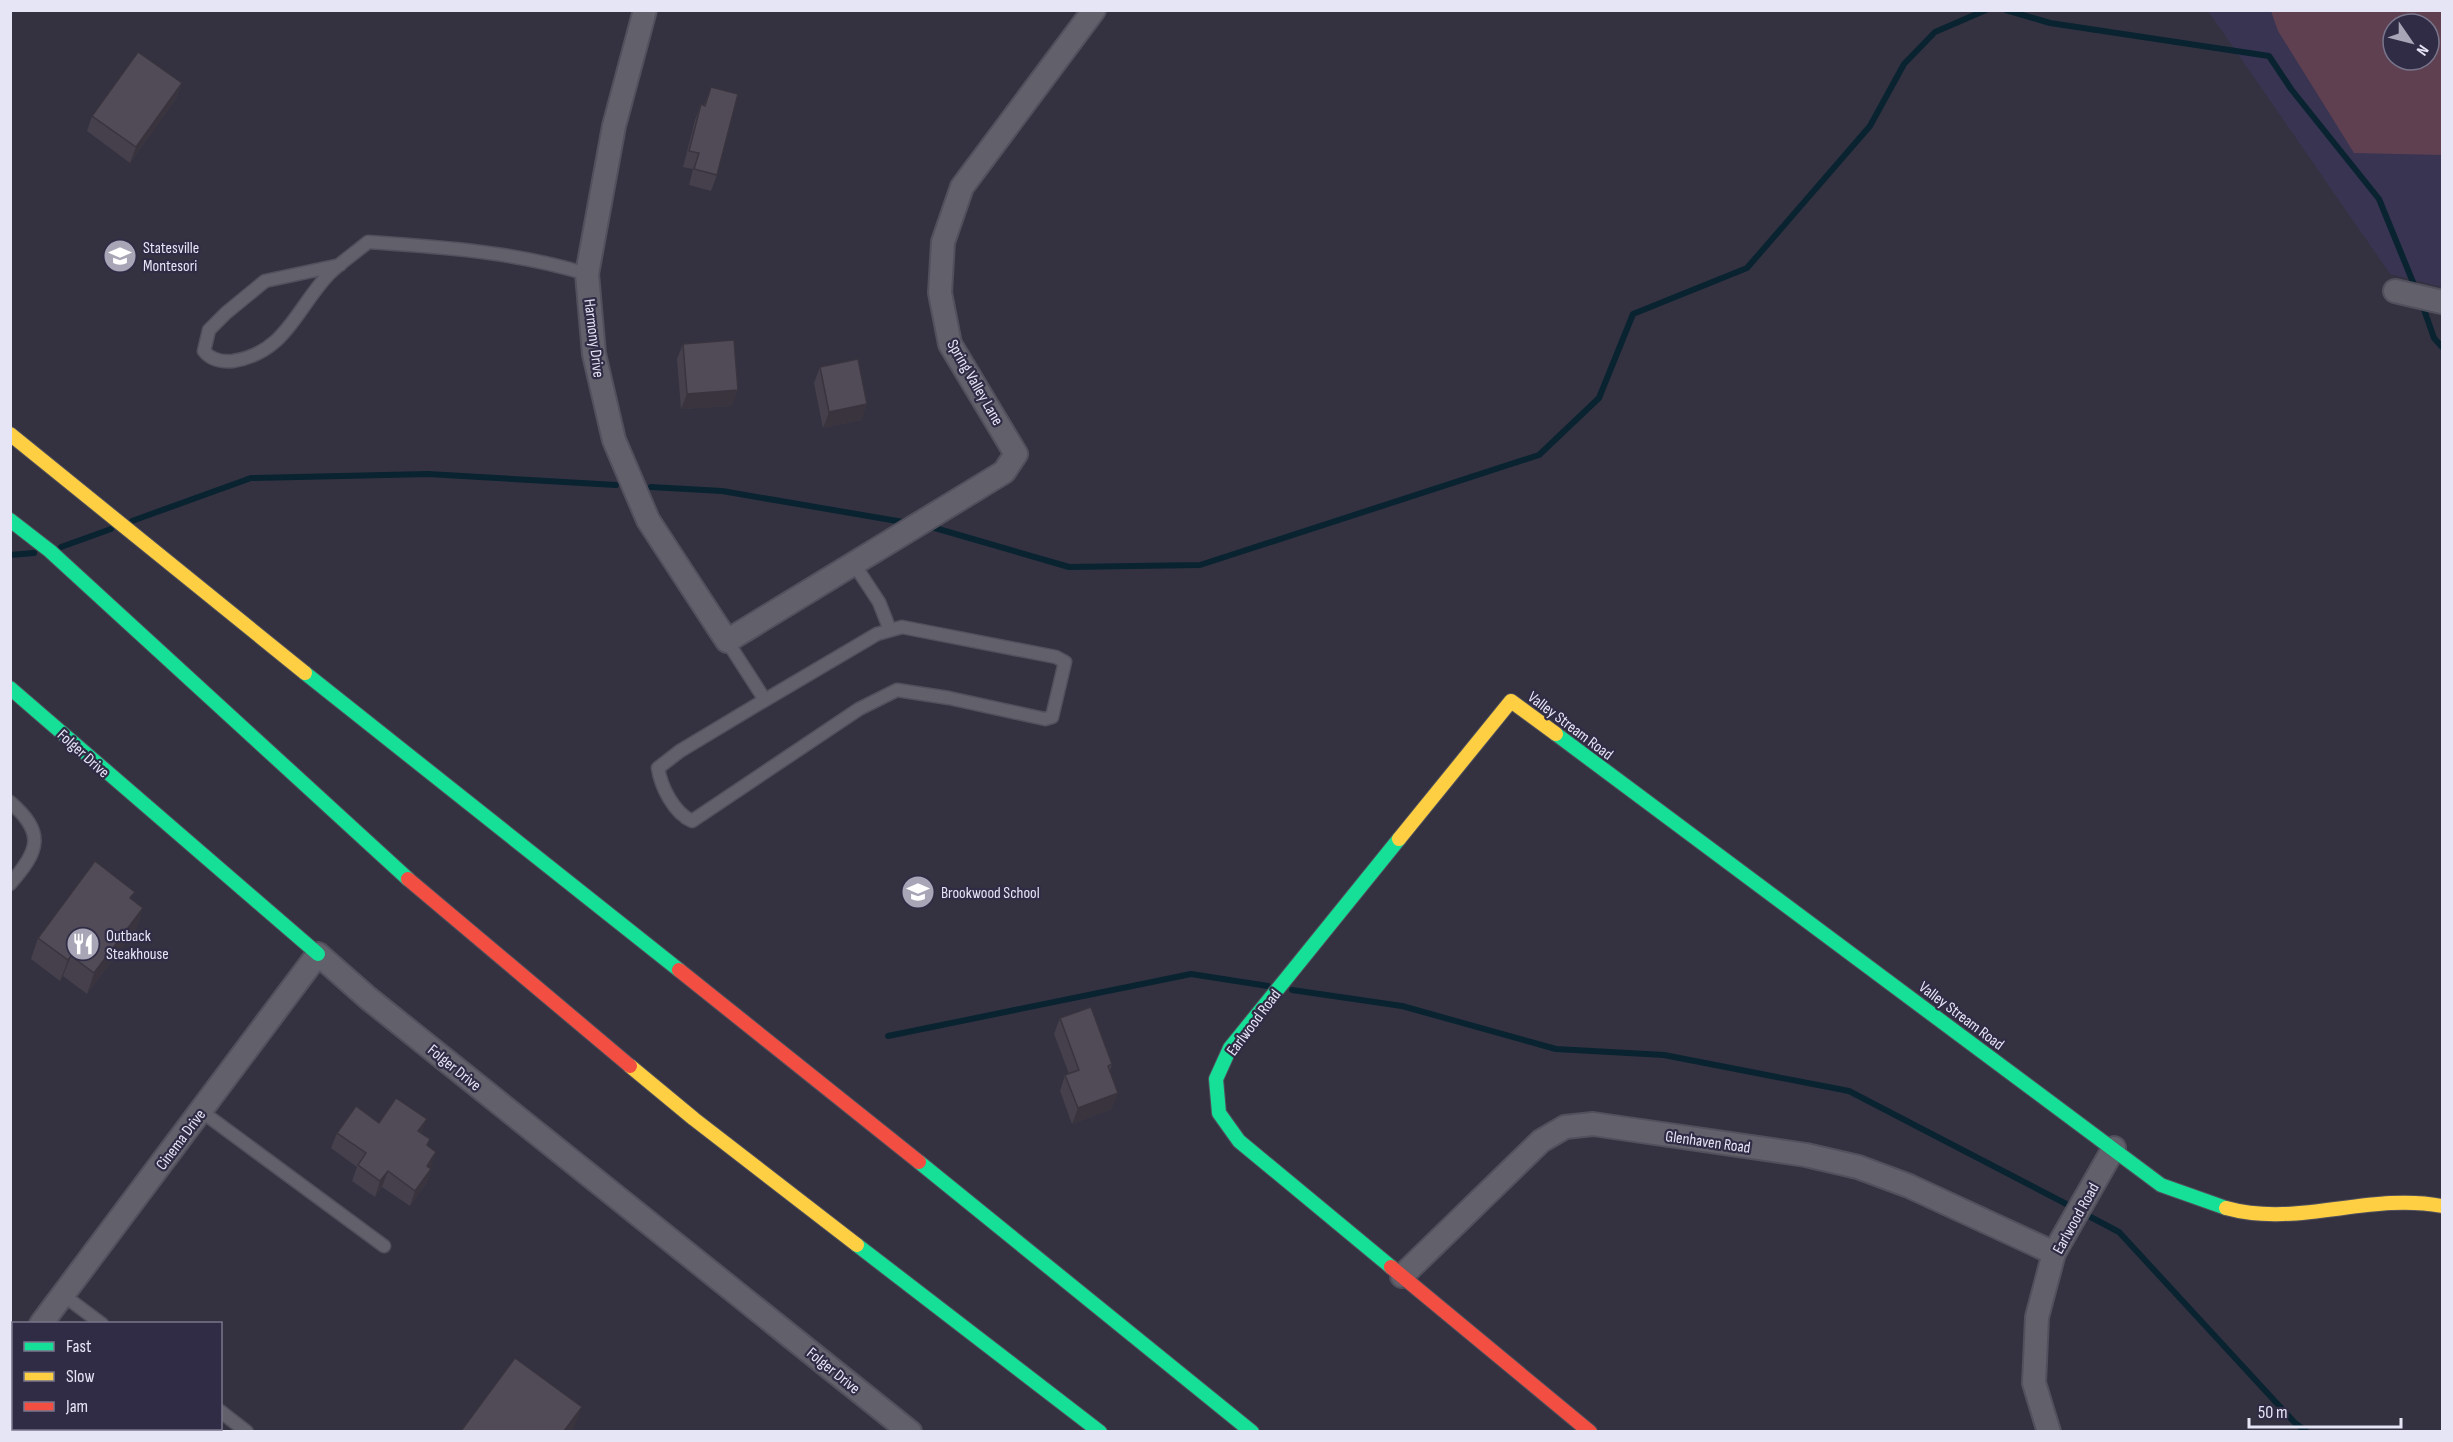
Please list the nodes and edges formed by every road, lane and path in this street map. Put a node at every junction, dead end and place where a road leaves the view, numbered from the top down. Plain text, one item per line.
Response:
1 (645, 10) edge
2 (1094, 10) edge
3 (340, 265) junction
4 (587, 274) junction
5 (2395, 291) dead end
6 (2442, 302) edge
7 (10, 434) edge
8 (10, 520) edge
9 (854, 564) junction
10 (890, 630) junction
11 (728, 641) junction
12 (10, 688) edge
13 (765, 700) junction
14 (1511, 701) joint
15 (10, 802) edge
16 (11, 882) edge
17 (318, 954) junction
18 (201, 1111) junction
19 (2114, 1148) junction
20 (2442, 1206) edge
21 (384, 1246) dead end
22 (2054, 1253) junction
23 (1402, 1276) junction
24 (63, 1295) junction
25 (43, 1322) edge
26 (101, 1322) edge
27 (222, 1413) edge
28 (247, 1431) edge
29 (910, 1431) edge
30 (1100, 1431) edge
31 (1252, 1431) edge
32 (1590, 1431) edge
33 (2049, 1431) edge

1 - 4 street, Harmony Drive
2 - 9 street, Spring Valley Lane
3 - 3 lane
3 - 4 lane
4 - 11 street, Harmony Drive
5 - 6 street
7 - 31 main road
8 - 30 main road
9 - 10 lane
9 - 11 street, Spring Valley Lane
10 - 13 lane
10 - 13 lane
11 - 13 lane
12 - 17 main road, Folger Drive
14 - 19 main road, Valley Stream Road
14 - 23 main road, Earlwood Road
15 - 16 lane
17 - 18 street, Cinema Drive
17 - 29 street, Folger Drive
18 - 21 lane
18 - 24 street, Cinema Drive
19 - 20 main road, Valley Stream Road
19 - 22 street, Earlwood Road
22 - 23 street, Glenhaven Road
22 - 33 street, Earlwood Road
23 - 32 main road, Earlwood Road
24 - 25 street, Cinema Drive
24 - 26 lane
27 - 28 lane

